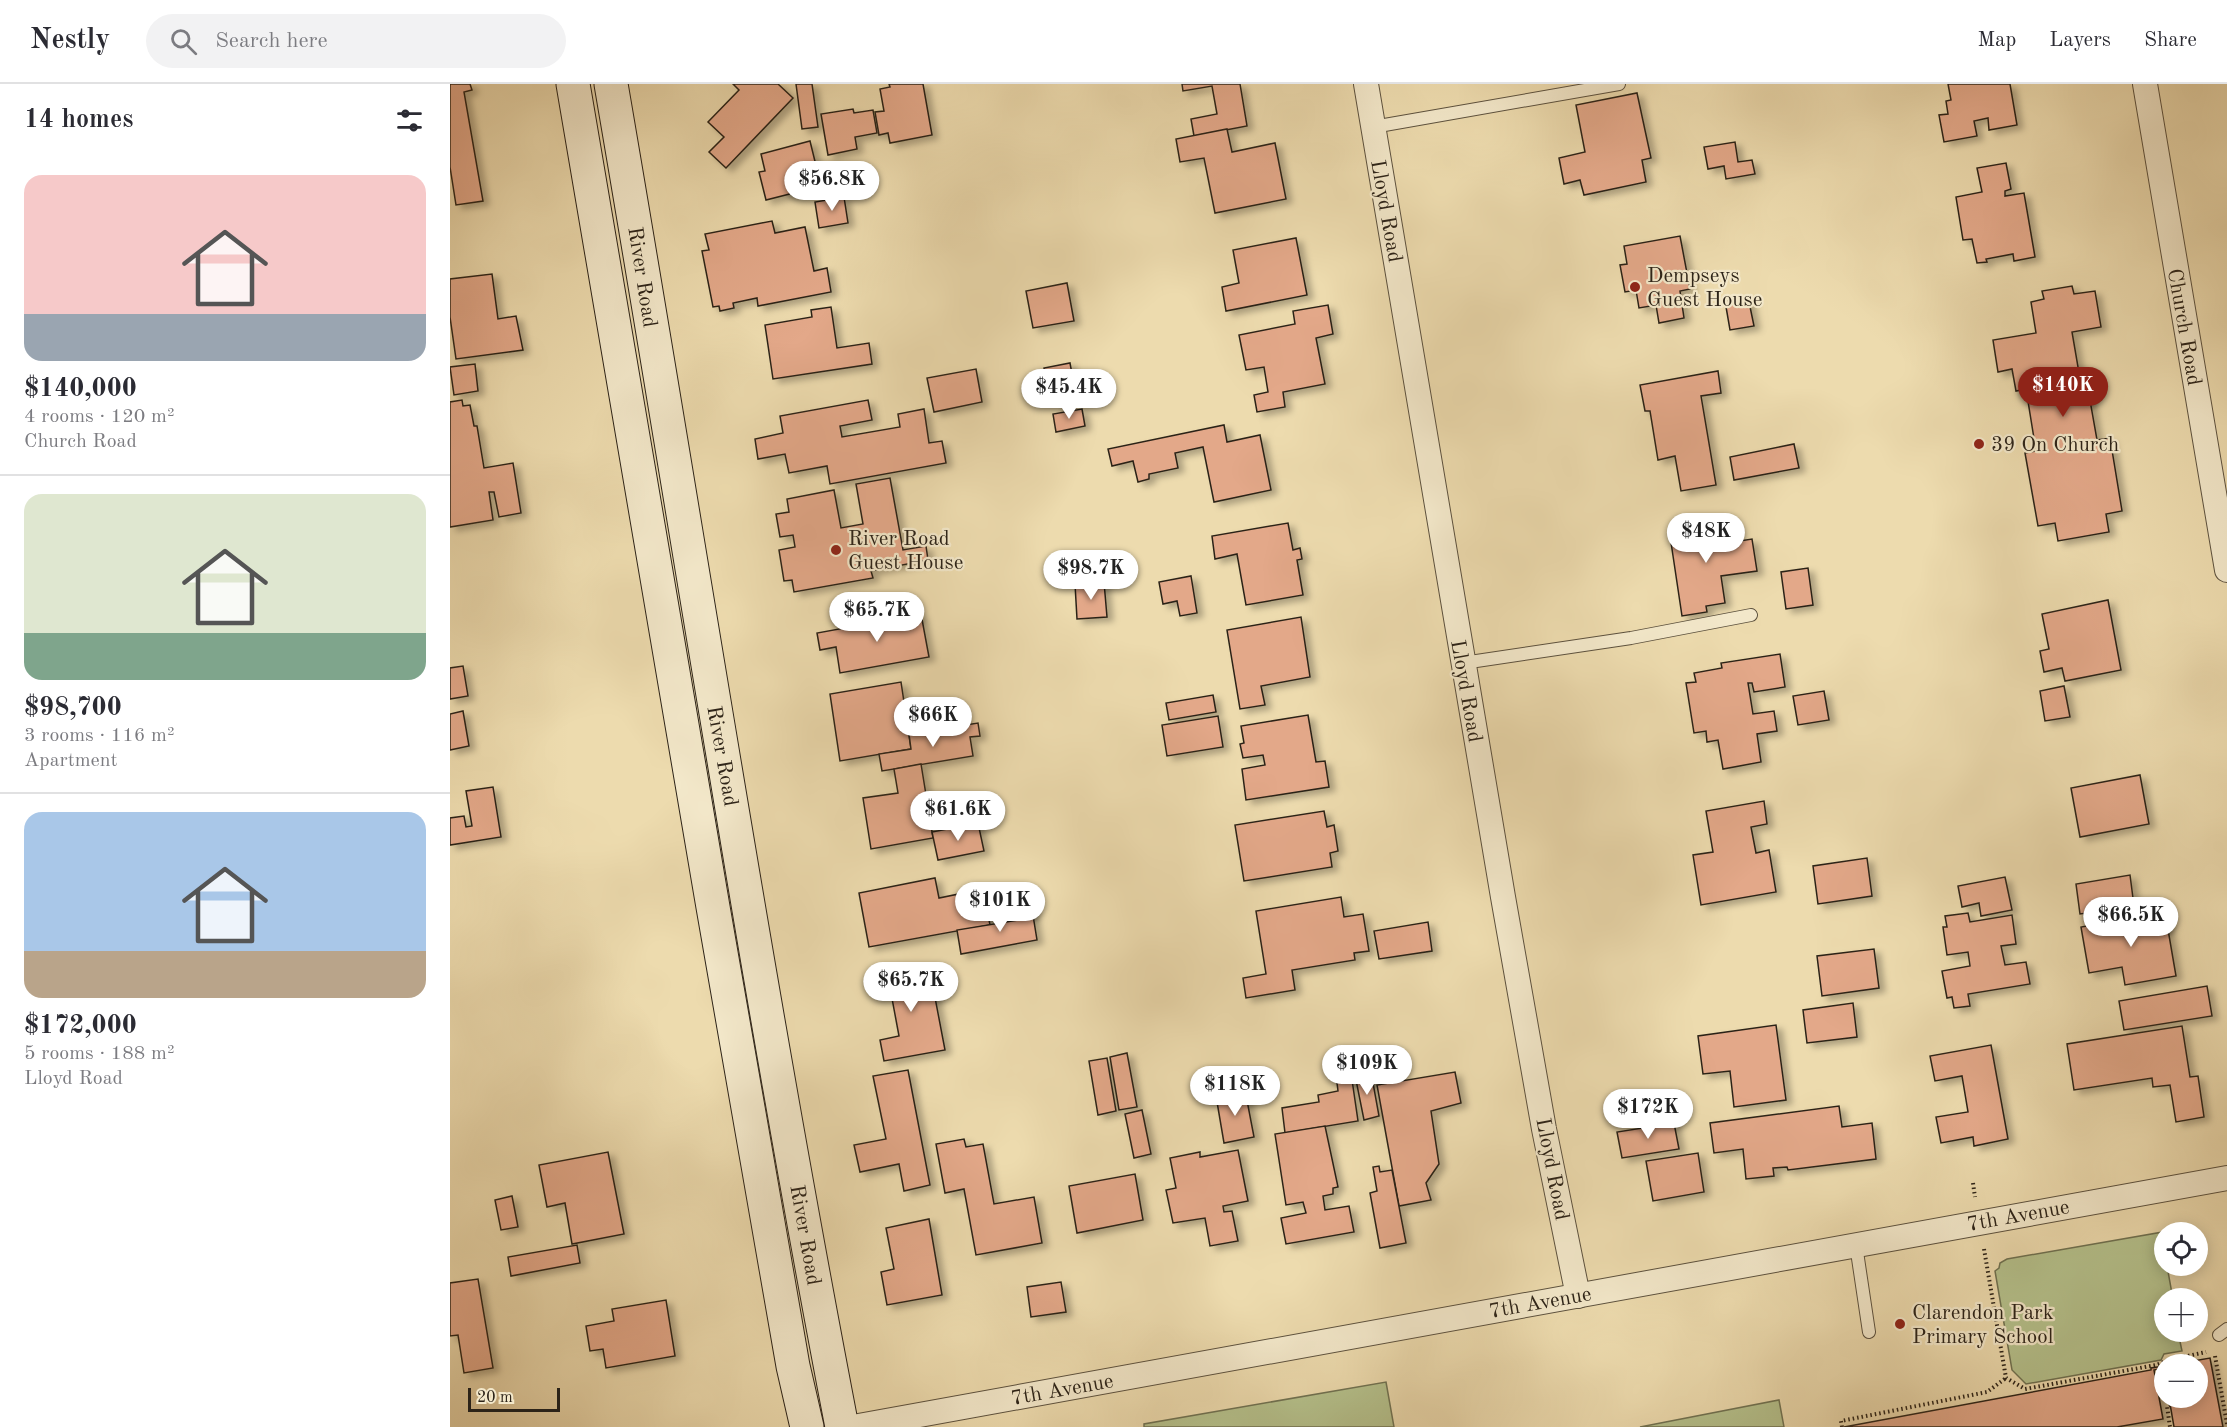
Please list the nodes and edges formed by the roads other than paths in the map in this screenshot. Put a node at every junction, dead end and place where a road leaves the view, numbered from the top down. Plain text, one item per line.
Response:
1 (573, 84) edge
2 (610, 84) edge
3 (1366, 84) edge
4 (1619, 84) edge
5 (2145, 84) edge
6 (1373, 127) junction
7 (682, 513) junction
8 (647, 518) junction
9 (2227, 570) edge
10 (1751, 615) dead end
11 (1462, 663) junction
12 (748, 900) junction
13 (713, 907) junction
14 (2227, 1178) edge
15 (1856, 1245) junction
16 (1578, 1296) junction
17 (1869, 1332) dead end
18 (808, 1426) edge
19 (842, 1427) edge
20 (853, 1427) edge

1 - 8 main road, River Road
2 - 7 main road, River Road
3 - 6 street, Lloyd Road
4 - 6 lane
5 - 9 street, Church Road
6 - 11 street, Lloyd Road
7 - 8 main road
7 - 12 main road, River Road
8 - 13 main road, River Road
10 - 11 lane
11 - 16 street, Lloyd Road
12 - 13 main road
12 - 19 main road, River Road
13 - 18 main road, River Road
14 - 15 street, 7th Avenue
15 - 16 street, 7th Avenue
15 - 17 lane
16 - 20 street, 7th Avenue

